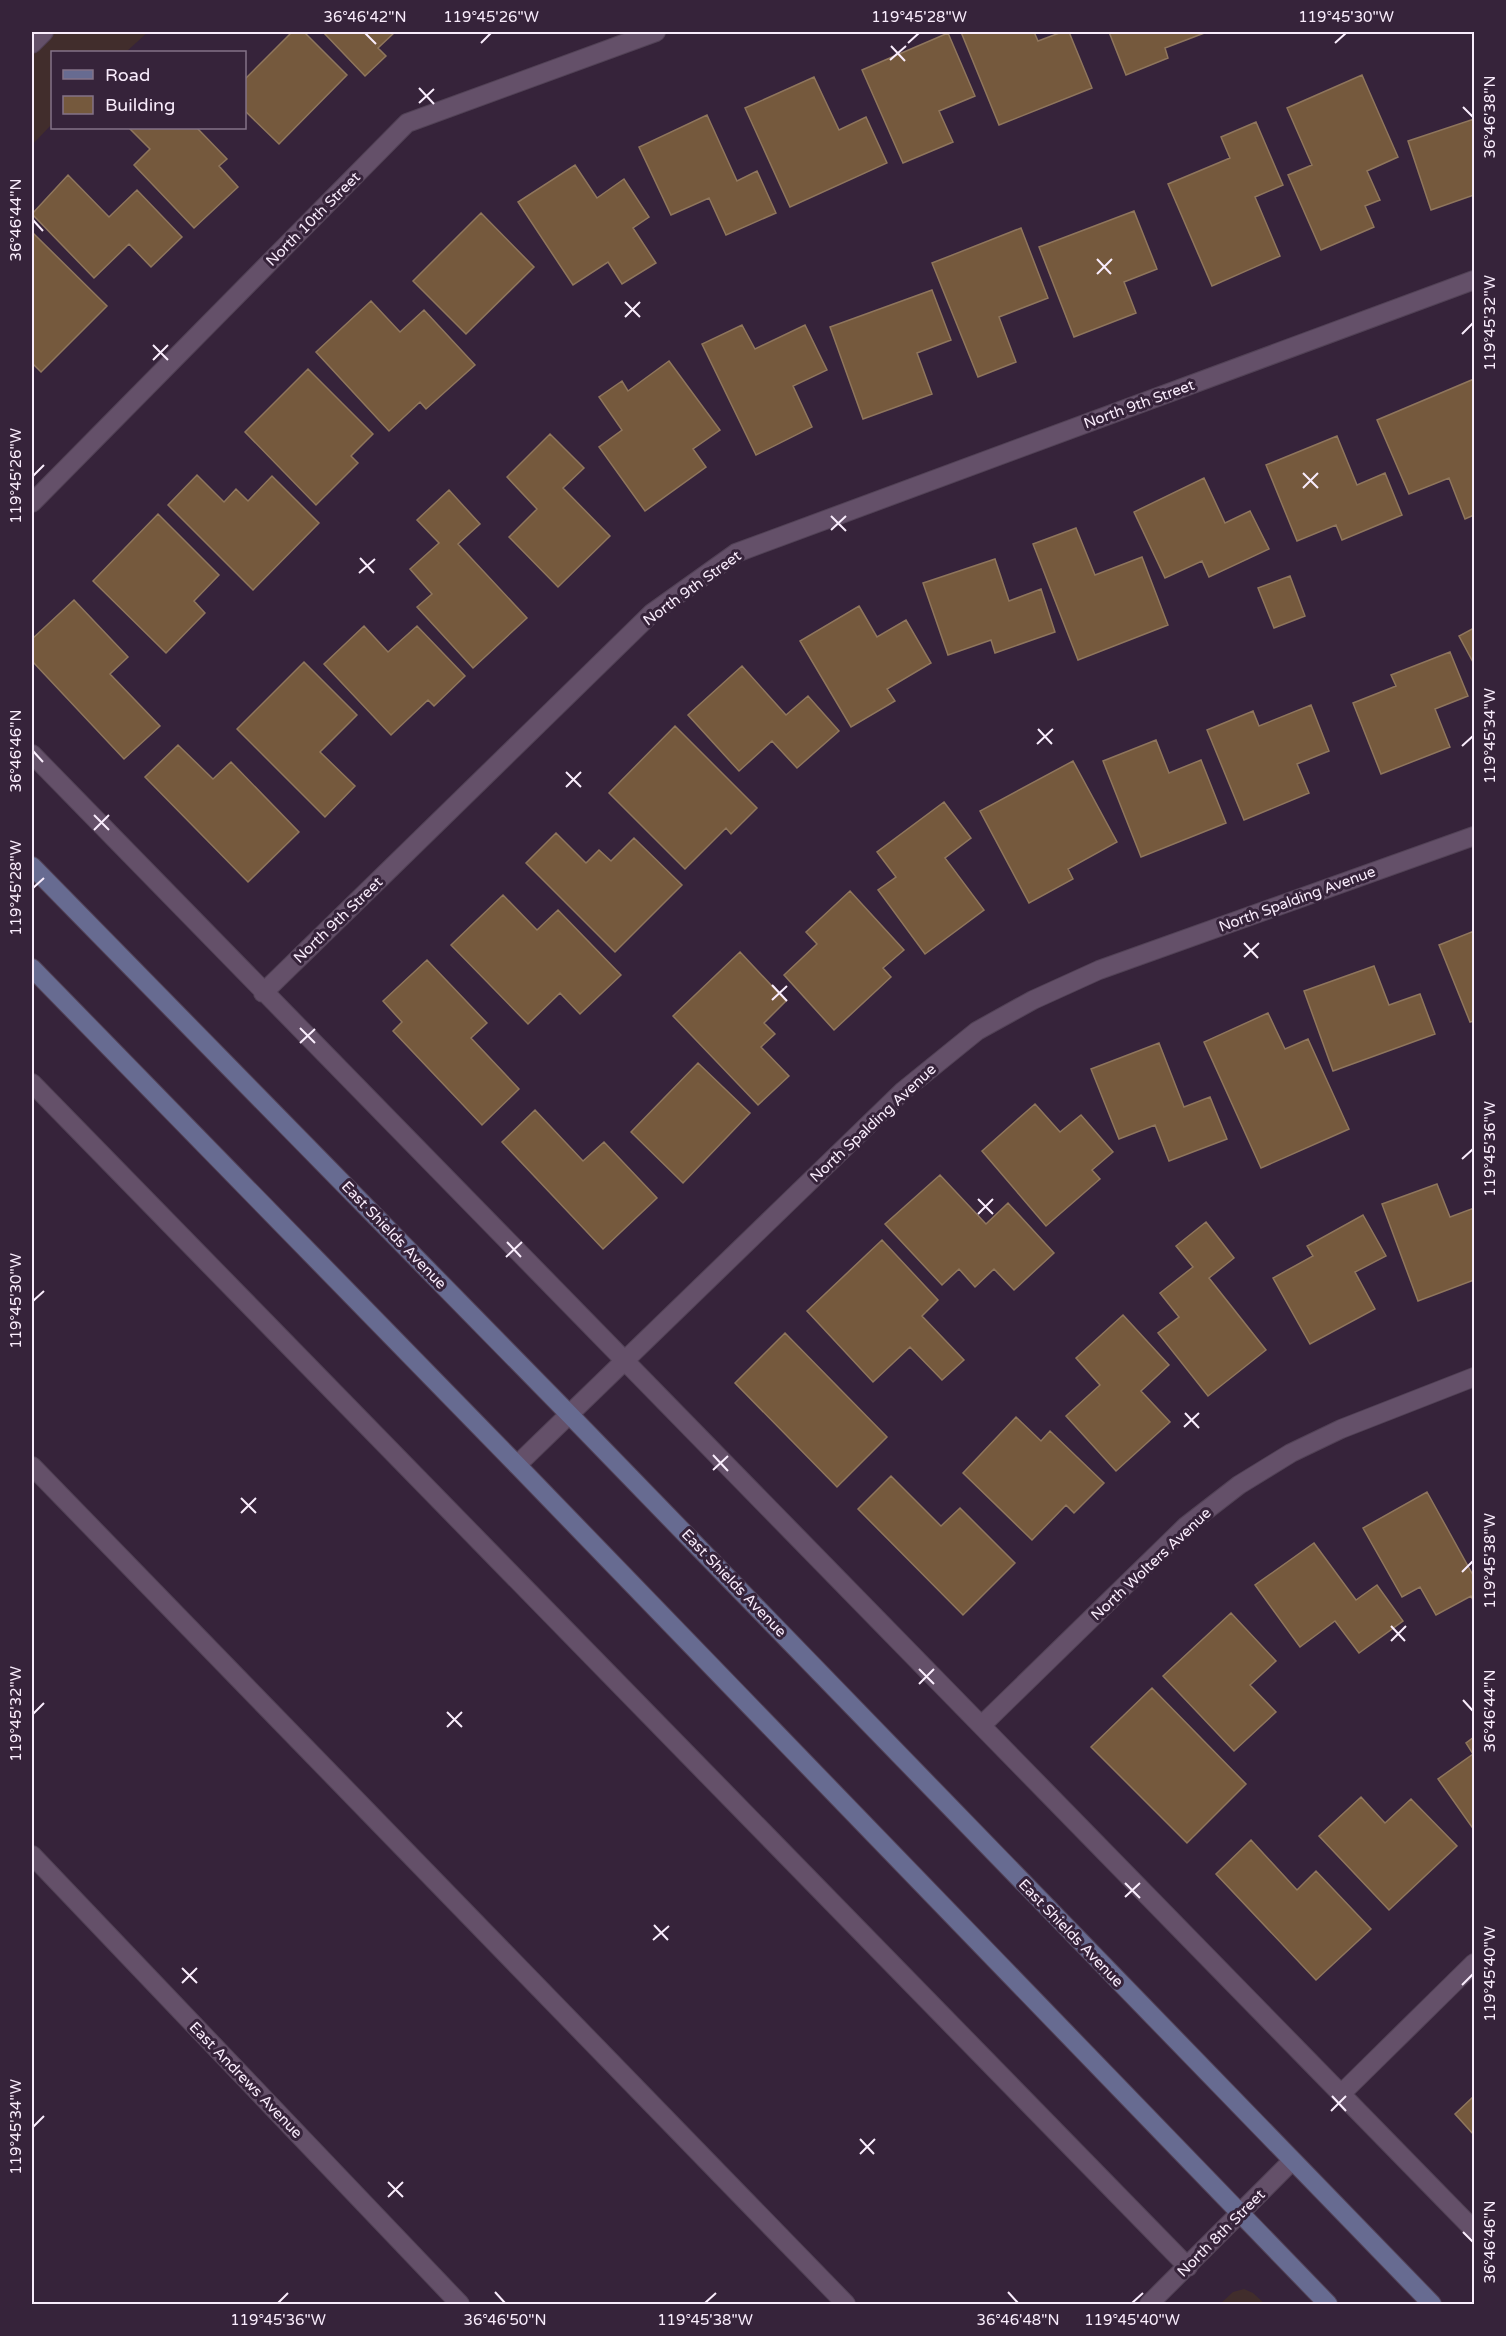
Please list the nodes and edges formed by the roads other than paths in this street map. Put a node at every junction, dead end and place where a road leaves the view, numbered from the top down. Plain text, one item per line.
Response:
1 (44, 32) edge
2 (656, 32) edge
3 (32, 44) edge
4 (1474, 280) edge
5 (32, 503) edge
6 (32, 754) edge
7 (1474, 836) edge
8 (32, 866) edge
9 (32, 968) edge
10 (263, 993) junction
11 (32, 1083) edge
12 (626, 1360) junction
13 (1474, 1377) edge
14 (570, 1414) junction
15 (517, 1465) junction
16 (32, 1466) edge
17 (982, 1725) junction
18 (32, 1855) edge
19 (1474, 1963) edge
20 (1341, 2094) junction
21 (1292, 2161) junction
22 (1240, 2214) junction
23 (1474, 2230) edge
24 (1188, 2267) junction
25 (460, 2304) edge
26 (846, 2304) edge
27 (1149, 2304) edge
28 (1328, 2304) edge
29 (1432, 2304) edge

1 - 3 street
2 - 5 street, North 10th Street
4 - 10 street, North 9th Street
6 - 10 street
7 - 12 street, North Spalding Avenue
8 - 14 main road, East Shields Avenue
9 - 15 main road
10 - 12 street
11 - 24 street
12 - 14 street, North Spalding Avenue
12 - 17 street
13 - 17 street, North Wolters Avenue
14 - 15 street, North Spalding Avenue
14 - 21 main road, East Shields Avenue
15 - 22 main road
16 - 26 street
17 - 20 street
18 - 25 street, East Andrews Avenue
19 - 20 street
20 - 23 street
21 - 22 street, North 8th Street
21 - 29 main road, East Shields Avenue
22 - 24 street, North 8th Street
22 - 28 main road
24 - 27 street, North 8th Street

